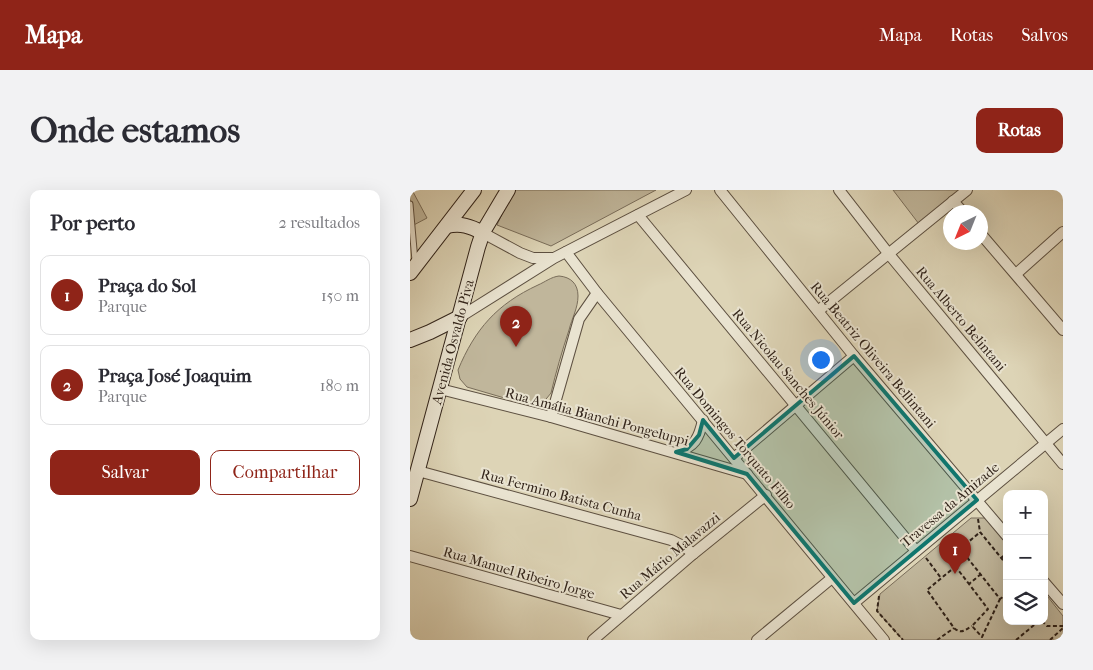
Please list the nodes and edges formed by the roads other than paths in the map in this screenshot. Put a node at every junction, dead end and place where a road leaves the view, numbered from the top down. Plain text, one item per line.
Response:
1 (474, 190) edge
2 (508, 190) edge
3 (686, 190) edge
4 (720, 190) edge
5 (839, 190) edge
6 (968, 190) edge
7 (953, 201) junction
8 (410, 204) edge
9 (956, 205) edge
10 (638, 215) junction
11 (447, 226) junction
12 (1063, 232) edge
13 (483, 233) junction
14 (988, 242) edge
15 (566, 252) junction
16 (888, 253) junction
17 (554, 258) junction
18 (413, 270) edge
19 (1016, 274) junction
20 (597, 293) junction
21 (818, 311) junction
22 (460, 317) junction
23 (1063, 330) edge
24 (410, 340) edge
25 (854, 356) junction
26 (440, 389) junction
27 (795, 405) junction
28 (551, 418) junction
29 (703, 420) junction
30 (1063, 429) edge
31 (1046, 443) junction
32 (676, 452) junction
33 (734, 458) junction
34 (1063, 464) edge
35 (418, 470) junction
36 (747, 474) junction
37 (766, 495) junction
38 (410, 499) edge
39 (977, 500) junction
40 (1006, 535) edge
41 (693, 554) junction
42 (920, 554) junction
43 (410, 556) edge
44 (832, 578) junction
45 (1048, 587) edge
46 (854, 603) junction
47 (1063, 604) edge
48 (621, 615) junction
49 (593, 640) edge
50 (757, 640) edge
51 (884, 640) edge

1 - 11 main road
2 - 13 main road, Avenida Osvaldo Piva
3 - 10 street
4 - 21 street, Rua Beatriz Oliveira Bellintani
5 - 16 street, Rua Alberto Belintani
6 - 7 street
7 - 9 street
7 - 16 street
8 - 18 lane
10 - 15 street
10 - 27 street, Rua Nicolau Sanches Júnior
11 - 13 main road
11 - 18 main road
12 - 19 street
13 - 17 street
13 - 22 main road, Avenida Osvaldo Piva
14 - 19 street
15 - 17 street
15 - 20 street, Rua Domingos Torquato Filho
16 - 21 street
16 - 31 street, Rua Alberto Belintani
17 - 22 street
19 - 23 street
20 - 28 street
20 - 29 street, Rua Domingos Torquato Filho
21 - 25 street, Rua Beatriz Oliveira Bellintani
22 - 24 main road
22 - 26 main road, Avenida Osvaldo Piva
25 - 27 street
25 - 39 street, Rua Beatriz Oliveira Bellintani
26 - 28 street, Rua Amália Bianchi Pongeluppi
26 - 35 main road, Avenida Osvaldo Piva
27 - 33 street
27 - 42 street, Rua Nicolau Sanches Júnior
28 - 32 street, Rua Amália Bianchi Pongeluppi
29 - 32 street
29 - 33 street, Rua Domingos Torquato Filho
30 - 31 street, Travessa da Amizade
31 - 34 street, Rua Alberto Belintani
31 - 39 street, Travessa da Amizade
32 - 36 street, Rua Amália Bianchi Pongeluppi
33 - 36 street, Rua Domingos Torquato Filho
35 - 38 main road, Avenida Osvaldo Piva
35 - 41 street, Rua Fermino Batista Cunha
36 - 37 street, Rua Domingos Torquato Filho
37 - 41 street, Rua Mário Malavazzi
37 - 44 street, Rua Domingos Torquato Filho
39 - 40 street, Rua Beatriz Oliveira Bellintani
39 - 42 street, Travessa da Amizade
41 - 48 street, Rua Mário Malavazzi
42 - 46 street, Travessa da Amizade
43 - 48 street, Rua Manuel Ribeiro Jorge
44 - 46 street, Rua Domingos Torquato Filho
44 - 50 street
45 - 47 street
46 - 51 street, Rua Domingos Torquato Filho
48 - 49 street, Rua Mário Malavazzi

